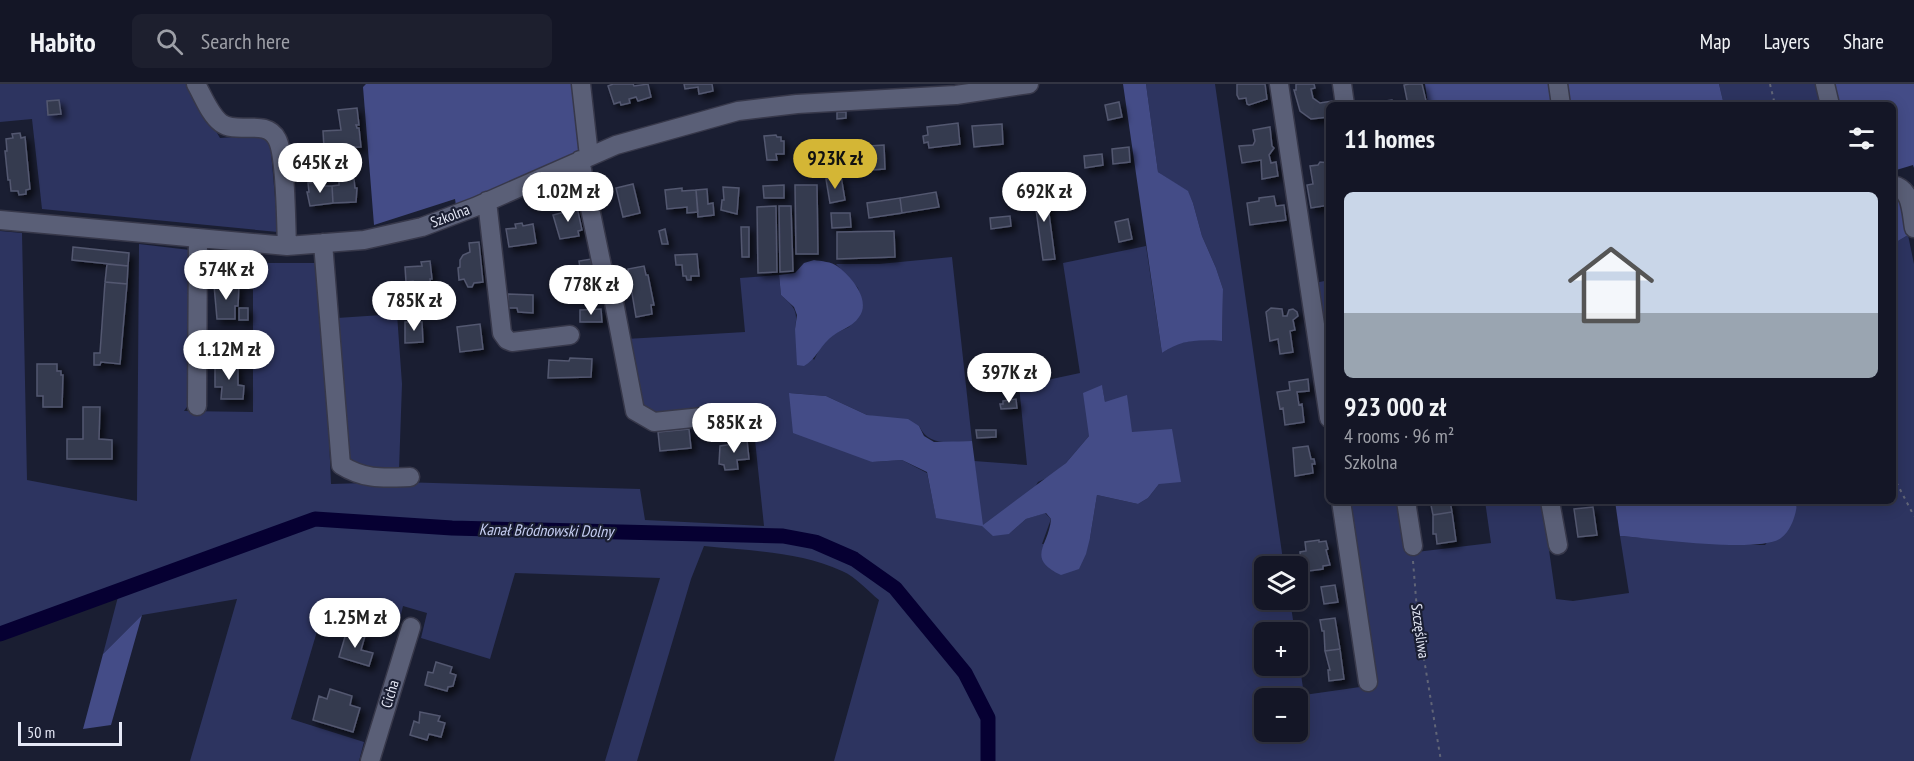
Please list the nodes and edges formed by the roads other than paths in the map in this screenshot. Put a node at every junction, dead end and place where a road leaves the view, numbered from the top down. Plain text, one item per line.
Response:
1 (196, 84) edge
2 (581, 84) edge
3 (1029, 84) edge
4 (1280, 84) edge
5 (1342, 84) edge
6 (1558, 84) edge
7 (1825, 84) edge
8 (1345, 102) edge
9 (1561, 102) edge
10 (1829, 102) edge
11 (584, 158) junction
12 (1896, 186) edge
13 (487, 201) junction
14 (0, 220) edge
15 (1914, 228) edge
16 (198, 238) junction
17 (323, 243) junction
18 (287, 246) junction
19 (570, 335) dead end
20 (1326, 398) edge
21 (197, 406) dead end
22 (702, 417) dead end
23 (410, 477) dead end
24 (1341, 504) edge
25 (1406, 504) edge
26 (1551, 504) edge
27 (1558, 545) dead end
28 (1413, 546) road end
29 (411, 627) dead end
30 (1368, 682) dead end
31 (370, 761) edge

1 - 18 street
2 - 11 street
3 - 11 street, Szkolna
4 - 20 street
5 - 8 street
6 - 9 street
7 - 10 street
11 - 13 street, Szkolna
11 - 22 street
12 - 15 street
13 - 17 street, Szkolna
13 - 19 street
14 - 16 street, Szkolna
16 - 18 street, Szkolna
16 - 21 street
17 - 18 street, Szkolna
17 - 23 street
24 - 30 street
25 - 28 street
26 - 27 street
29 - 31 street, Cicha

